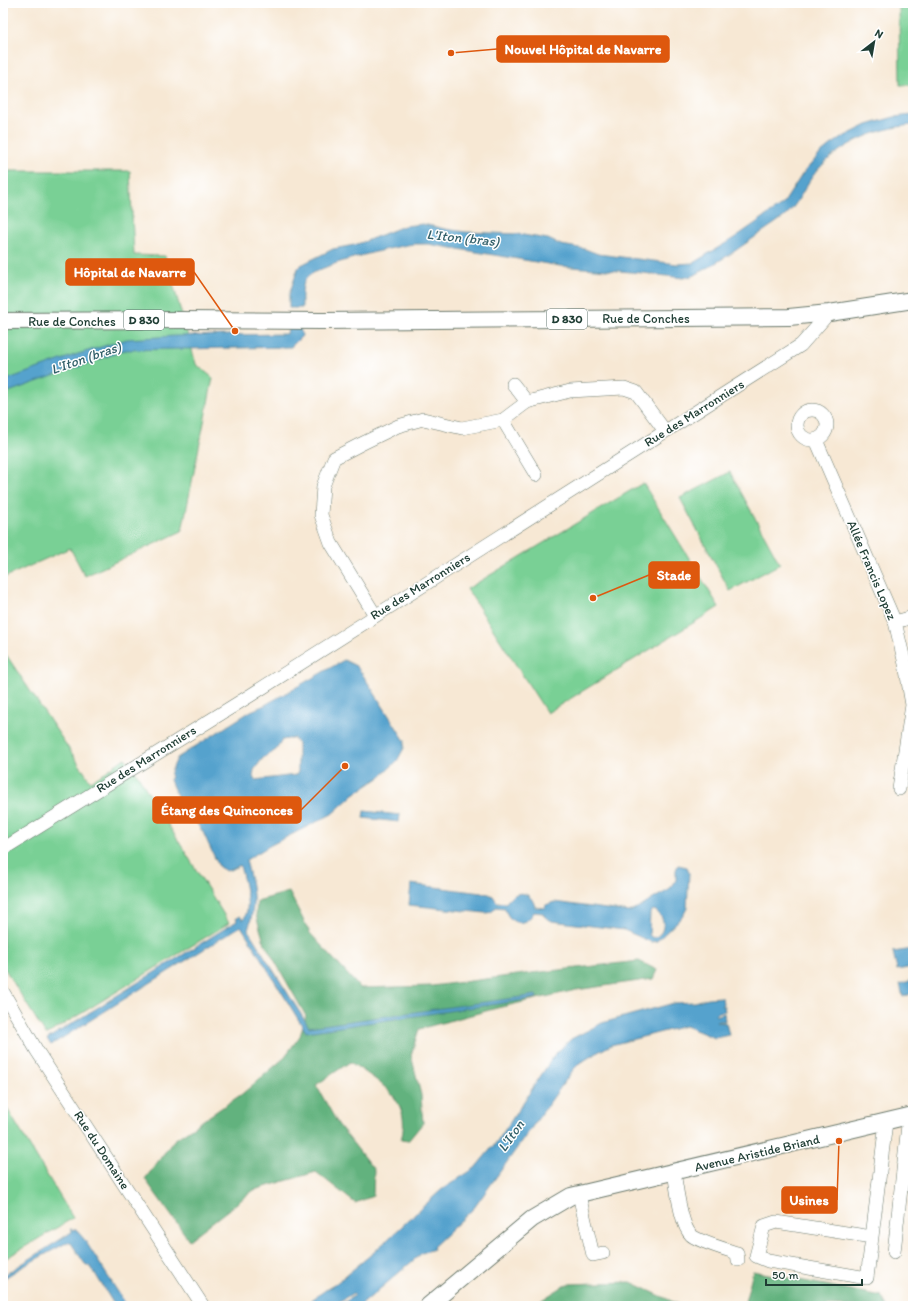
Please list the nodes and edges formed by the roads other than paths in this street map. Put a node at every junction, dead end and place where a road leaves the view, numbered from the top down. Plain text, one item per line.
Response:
1 (913, 300) edge
2 (829, 313) junction
3 (3, 322) edge
4 (513, 384) dead end
5 (527, 402) junction
6 (503, 420) junction
7 (665, 431) junction
8 (816, 440) dead end
9 (536, 475) dead end
10 (375, 615) junction
11 (913, 617) edge
12 (895, 622) junction
13 (913, 705) edge
14 (900, 789) dead end
15 (3, 849) edge
16 (3, 992) edge
17 (911, 1115) edge
18 (886, 1122) junction
19 (674, 1172) junction
20 (579, 1195) junction
21 (872, 1237) junction
22 (894, 1252) dead end
23 (603, 1253) dead end
24 (738, 1260) dead end
25 (204, 1306) edge
26 (428, 1306) edge

1 - 2 main road, Rue de Conches / D 830
2 - 3 main road, Rue de Conches / D 830
2 - 7 street, Rue des Marronniers
4 - 5 street
5 - 6 street
5 - 7 street
6 - 9 street
6 - 10 street
7 - 10 street, Rue des Marronniers
8 - 12 street, Allée Francis Lopez
10 - 15 street, Rue des Marronniers
11 - 12 street
12 - 13 street, Allée Francis Lopez
13 - 14 street, Allée Francis Lopez
16 - 25 street, Rue du Domaine
17 - 18 main road, Avenue Aristide Briand
17 - 22 street, Avenue Aristide Briand
18 - 19 main road, Avenue Aristide Briand
18 - 21 street
19 - 20 main road, Avenue Aristide Briand
19 - 24 street
20 - 23 street
20 - 26 main road, Avenue Aristide Briand
21 - 21 street

